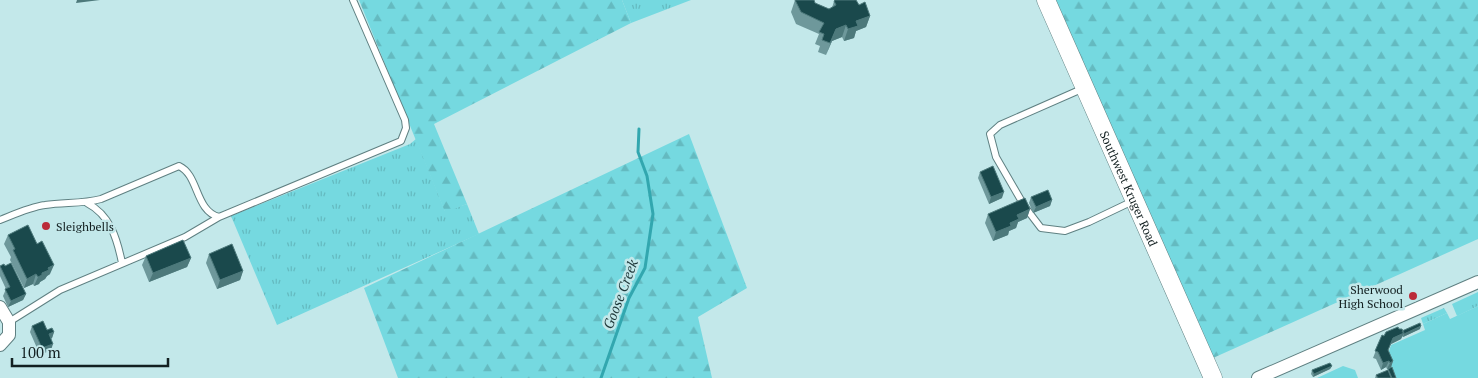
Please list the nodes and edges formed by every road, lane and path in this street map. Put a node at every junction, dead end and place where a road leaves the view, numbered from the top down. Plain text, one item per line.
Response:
1 (353, 0) edge
2 (1046, 0) edge
3 (1085, 88) junction
4 (1135, 200) junction
5 (87, 203) junction
6 (219, 217) junction
7 (0, 220) edge
8 (122, 263) junction
9 (1478, 282) edge
10 (0, 307) edge
11 (9, 322) junction
12 (0, 345) edge
13 (1213, 378) edge
14 (1258, 378) edge

1 - 6 lane
2 - 3 street, Southwest Kruger Road
3 - 4 street, Southwest Kruger Road
3 - 4 lane
4 - 13 street, Southwest Kruger Road
5 - 6 lane
5 - 7 lane
5 - 8 lane
6 - 8 lane
8 - 11 lane
9 - 14 street
10 - 11 street
11 - 12 street

